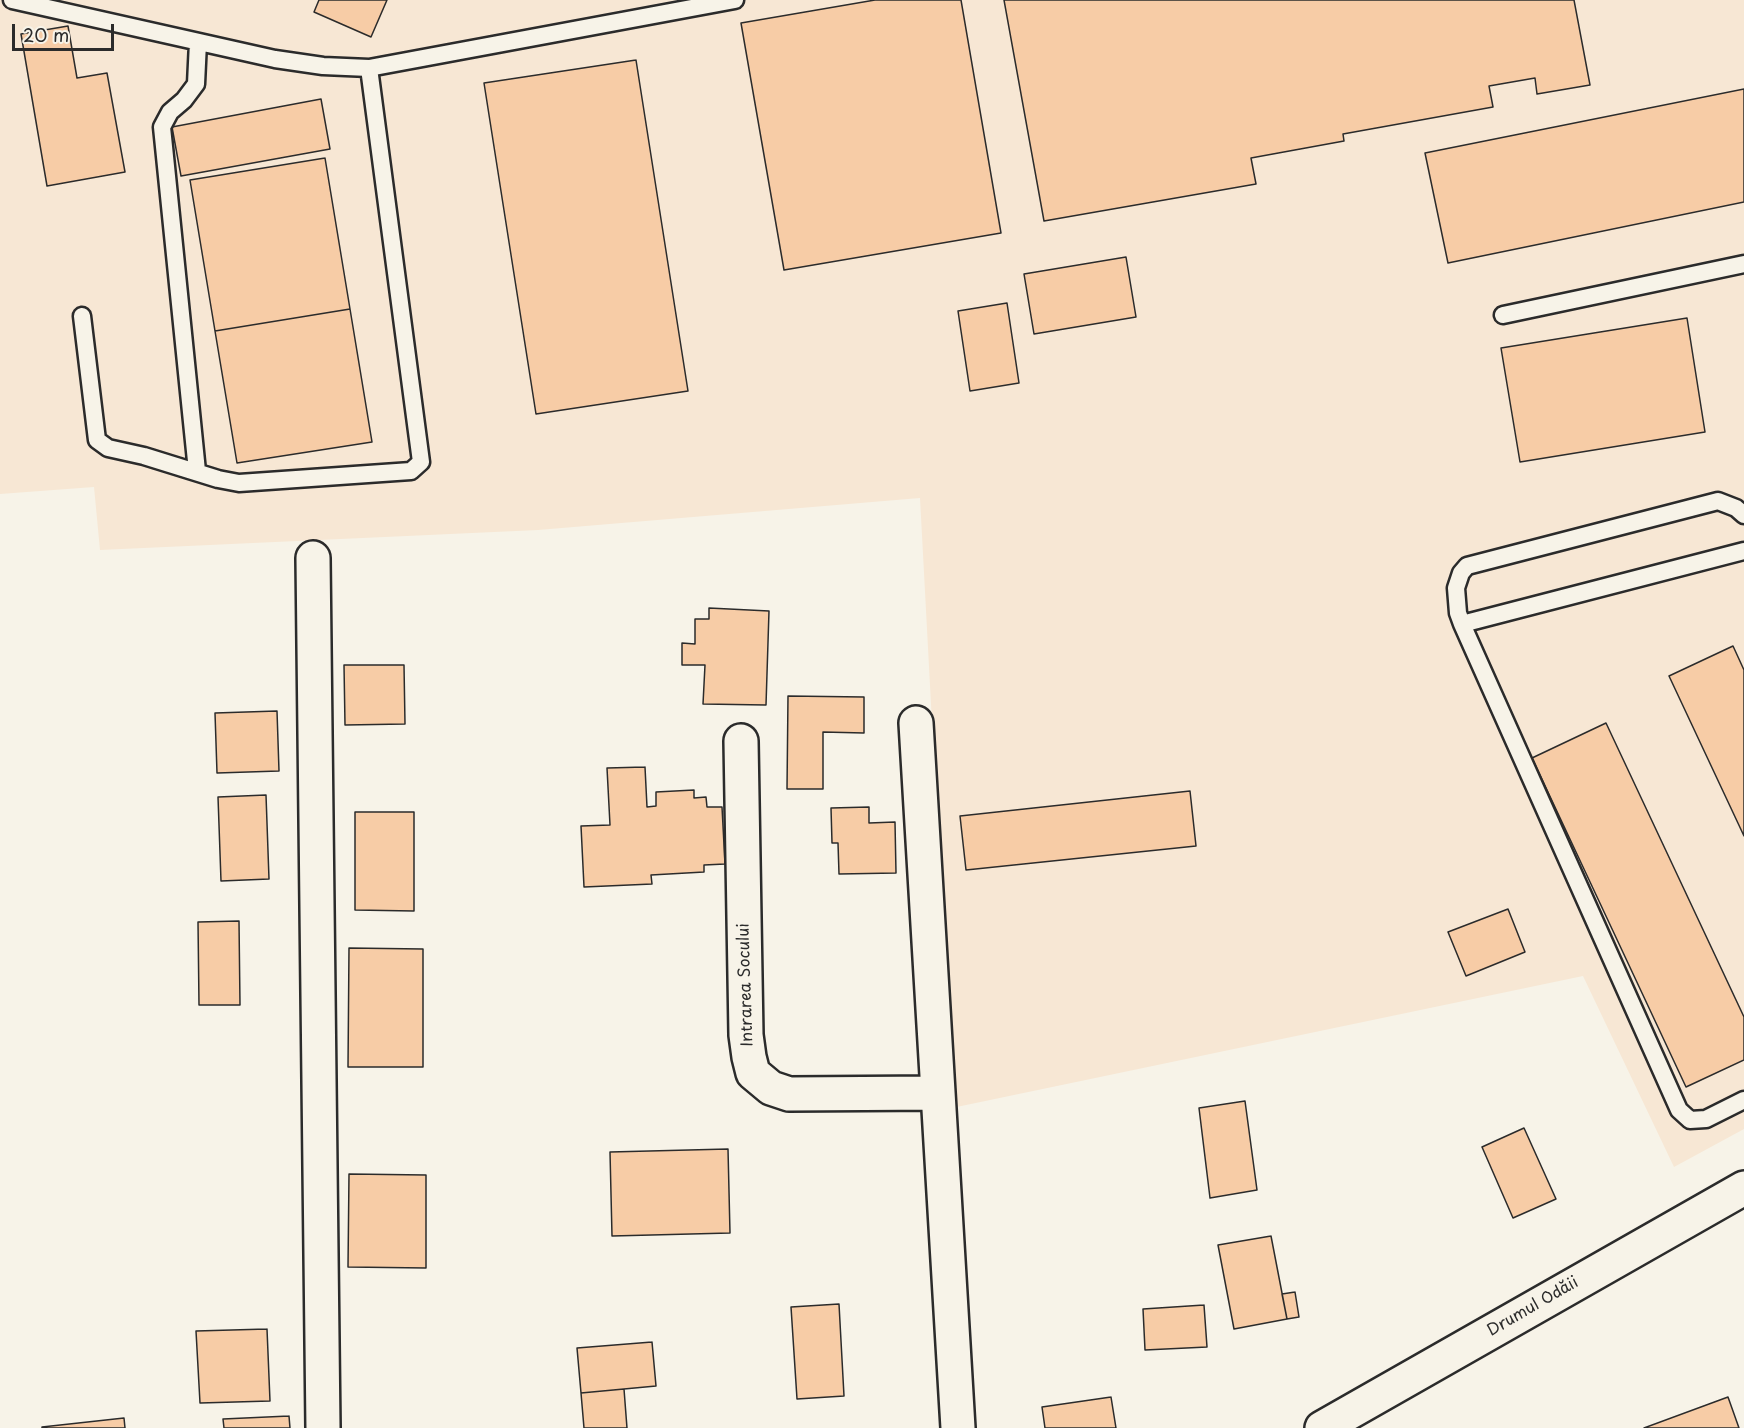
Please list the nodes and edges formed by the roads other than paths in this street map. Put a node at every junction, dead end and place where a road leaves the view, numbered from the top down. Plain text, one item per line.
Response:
1 (12, 0) edge
2 (735, 0) edge
3 (198, 42) junction
4 (369, 68) junction
5 (1744, 264) edge
6 (1503, 315) dead end
7 (82, 316) dead end
8 (197, 471) junction
9 (1744, 515) edge
10 (1744, 551) edge
11 (313, 558) dead end
12 (1462, 624) junction
13 (916, 723) dead end
14 (741, 741) dead end
15 (938, 1094) junction
16 (1744, 1100) edge
17 (1744, 1188) edge
18 (1340, 1423) edge
19 (323, 1428) edge
20 (958, 1428) edge

1 - 3 lane
2 - 4 lane
3 - 4 lane
3 - 8 lane
4 - 8 lane
5 - 6 lane
7 - 8 lane
9 - 12 lane
10 - 12 lane
11 - 19 street
12 - 16 lane
13 - 15 street
14 - 15 street, Intrarea Socului
15 - 20 street
17 - 18 street, Drumul Odăii

